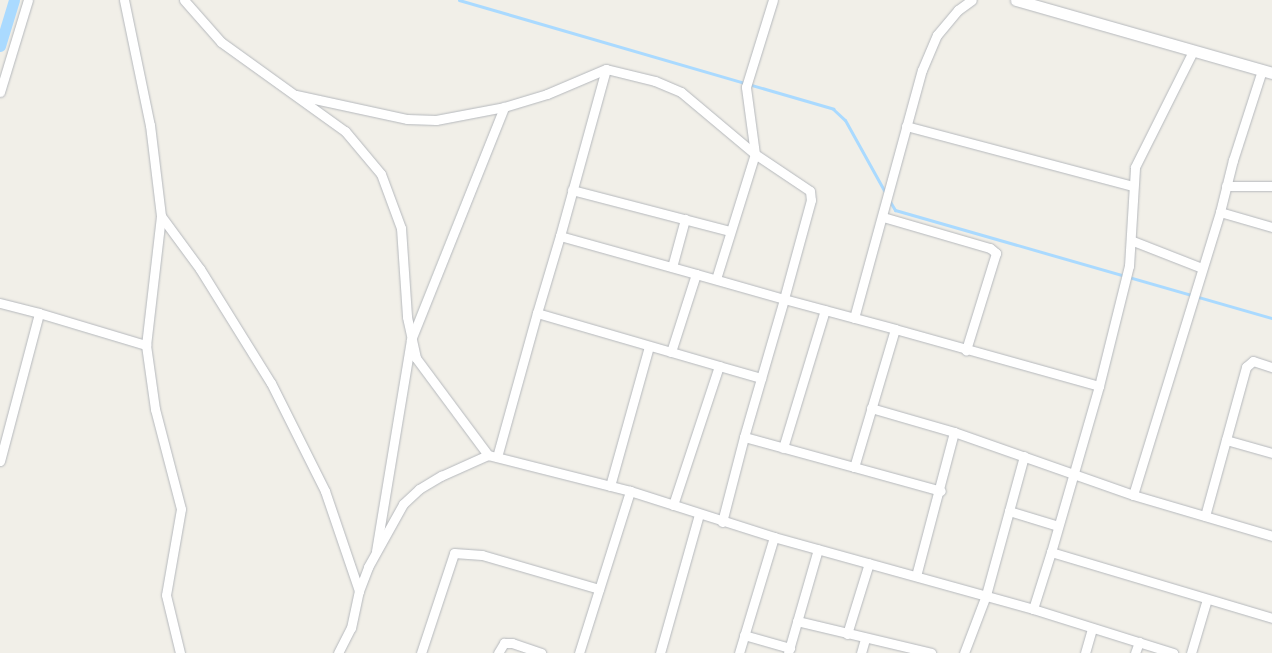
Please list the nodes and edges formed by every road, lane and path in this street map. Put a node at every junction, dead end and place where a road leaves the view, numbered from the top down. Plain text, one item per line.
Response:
1 (28, 0) edge
2 (124, 0) edge
3 (184, 0) edge
4 (773, 0) edge
5 (972, 0) edge
6 (1016, 0) edge
7 (1052, 5) edge
8 (1193, 50) junction
9 (606, 69) junction
10 (1267, 72) edge
11 (0, 92) edge
12 (288, 93) junction
13 (504, 107) junction
14 (906, 126) junction
15 (755, 154) junction
16 (1133, 186) junction
17 (1226, 186) junction
18 (1272, 186) edge
19 (572, 190) junction
20 (1220, 212) junction
21 (161, 216) junction
22 (883, 217) junction
23 (685, 219) junction
24 (1272, 227) edge
25 (729, 231) junction
26 (560, 236) junction
27 (1133, 241) junction
28 (672, 267) junction
29 (1202, 268) junction
30 (696, 274) junction
31 (716, 279) junction
32 (784, 298) junction
33 (0, 303) edge
34 (825, 310) junction
35 (39, 313) junction
36 (537, 313) junction
37 (854, 318) junction
38 (895, 329) junction
39 (411, 340) junction
40 (146, 345) junction
41 (649, 346) junction
42 (966, 350) junction
43 (670, 352) junction
44 (718, 366) junction
45 (1272, 367) edge
46 (761, 378) junction
47 (1099, 386) junction
48 (871, 408) junction
49 (954, 432) junction
50 (744, 437) junction
51 (1226, 440) junction
52 (783, 448) junction
53 (1272, 453) edge
54 (492, 456) junction
55 (1024, 456) junction
56 (0, 461) edge
57 (854, 467) junction
58 (1074, 474) junction
59 (610, 486) junction
60 (630, 491) junction
61 (941, 491) junction
62 (1133, 495) junction
63 (673, 505) junction
64 (1008, 511) junction
65 (699, 514) junction
66 (1205, 516) junction
67 (722, 522) junction
68 (1058, 526) junction
69 (1272, 536) edge
70 (774, 537) junction
71 (818, 550) junction
72 (376, 551) junction
73 (1051, 552) junction
74 (869, 563) junction
75 (916, 576) junction
76 (598, 589) junction
77 (359, 591) junction
78 (986, 595) junction
79 (1207, 599) junction
80 (1033, 609) junction
81 (1272, 618) edge
82 (798, 621) junction
83 (1092, 628) junction
84 (847, 634) junction
85 (744, 635) junction
86 (865, 639) junction
87 (1139, 642) junction
88 (789, 650) edge
89 (180, 653) edge
90 (338, 653) edge
91 (421, 653) edge
92 (498, 653) edge
93 (542, 653) edge
94 (580, 653) edge
95 (660, 653) edge
96 (738, 653) edge
97 (861, 653) edge
98 (931, 653) edge
99 (964, 653) edge
100 (1085, 653) edge
101 (1135, 653) edge
102 (1173, 653) edge
103 (1191, 653) edge

1 - 11 street
2 - 21 street
3 - 12 street
4 - 15 street
5 - 14 street
6 - 7 street
7 - 8 street
8 - 10 street
8 - 16 street
9 - 13 street
9 - 15 street
9 - 19 street
10 - 17 street
12 - 13 street
12 - 39 street
13 - 39 street
14 - 16 street
14 - 22 street
15 - 25 street
15 - 32 street
16 - 27 street
17 - 18 street
17 - 20 street
19 - 23 street
19 - 26 street
20 - 24 street
20 - 29 street
21 - 40 street
21 - 77 street
22 - 37 street
22 - 42 street
23 - 25 street
23 - 28 street
25 - 31 street
26 - 28 street
26 - 36 street
27 - 29 street
27 - 47 street
28 - 30 street
29 - 62 street
30 - 31 street
30 - 43 street
31 - 32 street
32 - 34 street
32 - 46 street
33 - 35 street
34 - 37 street
34 - 52 street
35 - 40 street
35 - 56 street
36 - 41 street
36 - 54 street
37 - 38 street
38 - 42 street
38 - 48 street
39 - 54 street
39 - 72 street
40 - 89 street
41 - 43 street
41 - 59 street
42 - 47 street
43 - 44 street
44 - 46 street
44 - 63 street
45 - 51 street
46 - 50 street
47 - 58 street
48 - 49 street
48 - 57 street
49 - 55 street
49 - 61 street
50 - 52 street
50 - 67 street
51 - 53 street
51 - 66 street
52 - 57 street
54 - 59 street
54 - 72 street
55 - 58 street
55 - 64 street
57 - 61 street
58 - 62 street
58 - 68 street
59 - 60 street
60 - 63 street
60 - 76 street
61 - 75 street
62 - 66 street
63 - 65 street
64 - 68 street
64 - 78 street
65 - 67 street
65 - 95 street
66 - 69 street
67 - 70 street
68 - 73 street
70 - 71 street
70 - 85 street
71 - 74 street
71 - 82 street
72 - 77 street
73 - 79 street
73 - 80 street
74 - 75 street
74 - 84 street
75 - 78 street
76 - 91 street
76 - 94 street
77 - 90 street
78 - 80 street
78 - 99 street
79 - 81 street
79 - 103 street
80 - 83 street
82 - 84 street
82 - 88 street
83 - 87 street
83 - 100 street
84 - 86 street
85 - 88 street
85 - 96 street
86 - 97 street
86 - 98 street
87 - 101 street
87 - 102 street
92 - 93 street

